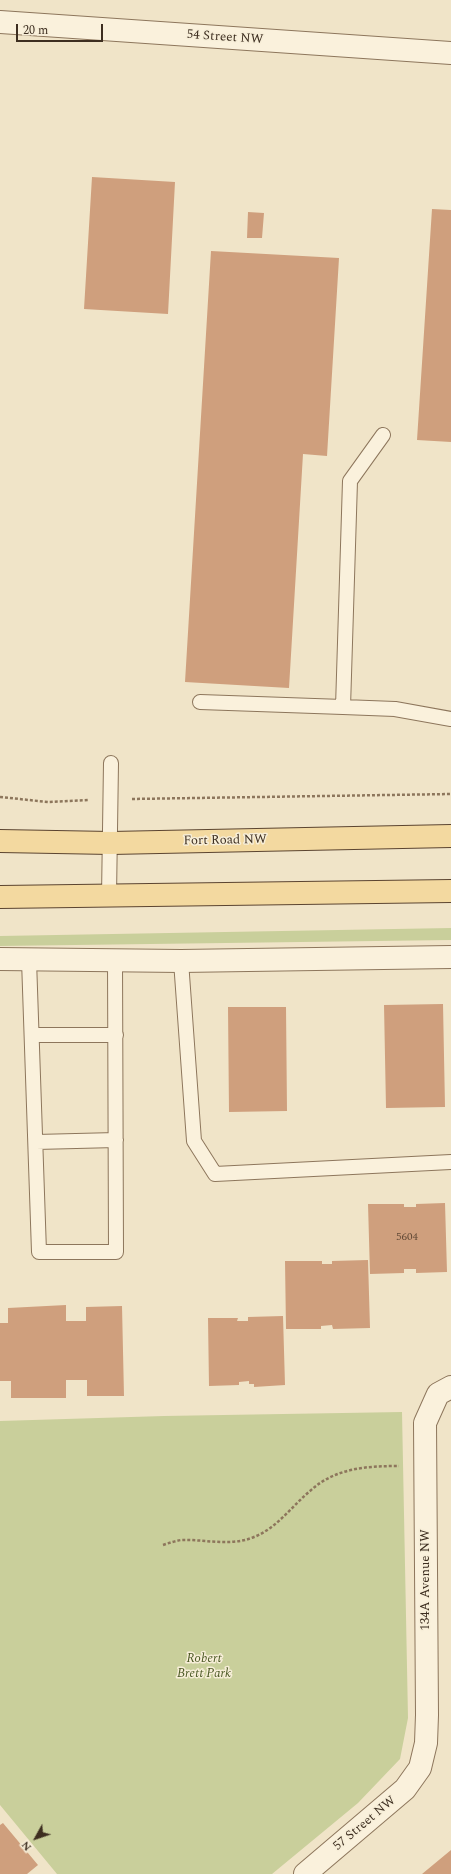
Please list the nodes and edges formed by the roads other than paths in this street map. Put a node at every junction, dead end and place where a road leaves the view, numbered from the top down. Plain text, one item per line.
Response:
1 (0, 22) edge
2 (451, 53) edge
3 (383, 435) dead end
4 (200, 702) dead end
5 (343, 707) junction
6 (451, 719) edge
7 (111, 763) dead end
8 (451, 836) edge
9 (0, 840) edge
10 (111, 843) junction
11 (451, 891) edge
12 (109, 896) junction
13 (0, 897) edge
14 (451, 958) edge
15 (0, 959) edge
16 (29, 960) junction
17 (115, 960) junction
18 (181, 961) junction
19 (32, 1035) junction
20 (116, 1035) junction
21 (116, 1140) junction
22 (36, 1142) junction
23 (451, 1162) edge
24 (445, 1391) edge
25 (420, 1768) joint
26 (305, 1874) edge

1 - 2 street, 54 Street NW
3 - 5 lane
4 - 5 lane
5 - 6 lane
7 - 10 lane
8 - 10 main road, Fort Road NW
9 - 10 main road, Fort Road NW
10 - 12 lane
11 - 12 main road
12 - 13 main road
14 - 18 street
15 - 16 street
16 - 17 street
16 - 19 lane
17 - 18 street
17 - 20 lane
18 - 23 lane
19 - 20 lane
19 - 22 lane
20 - 21 lane
21 - 22 lane
21 - 22 lane
24 - 25 street, 134A Avenue NW
25 - 26 street, 57 Street NW

